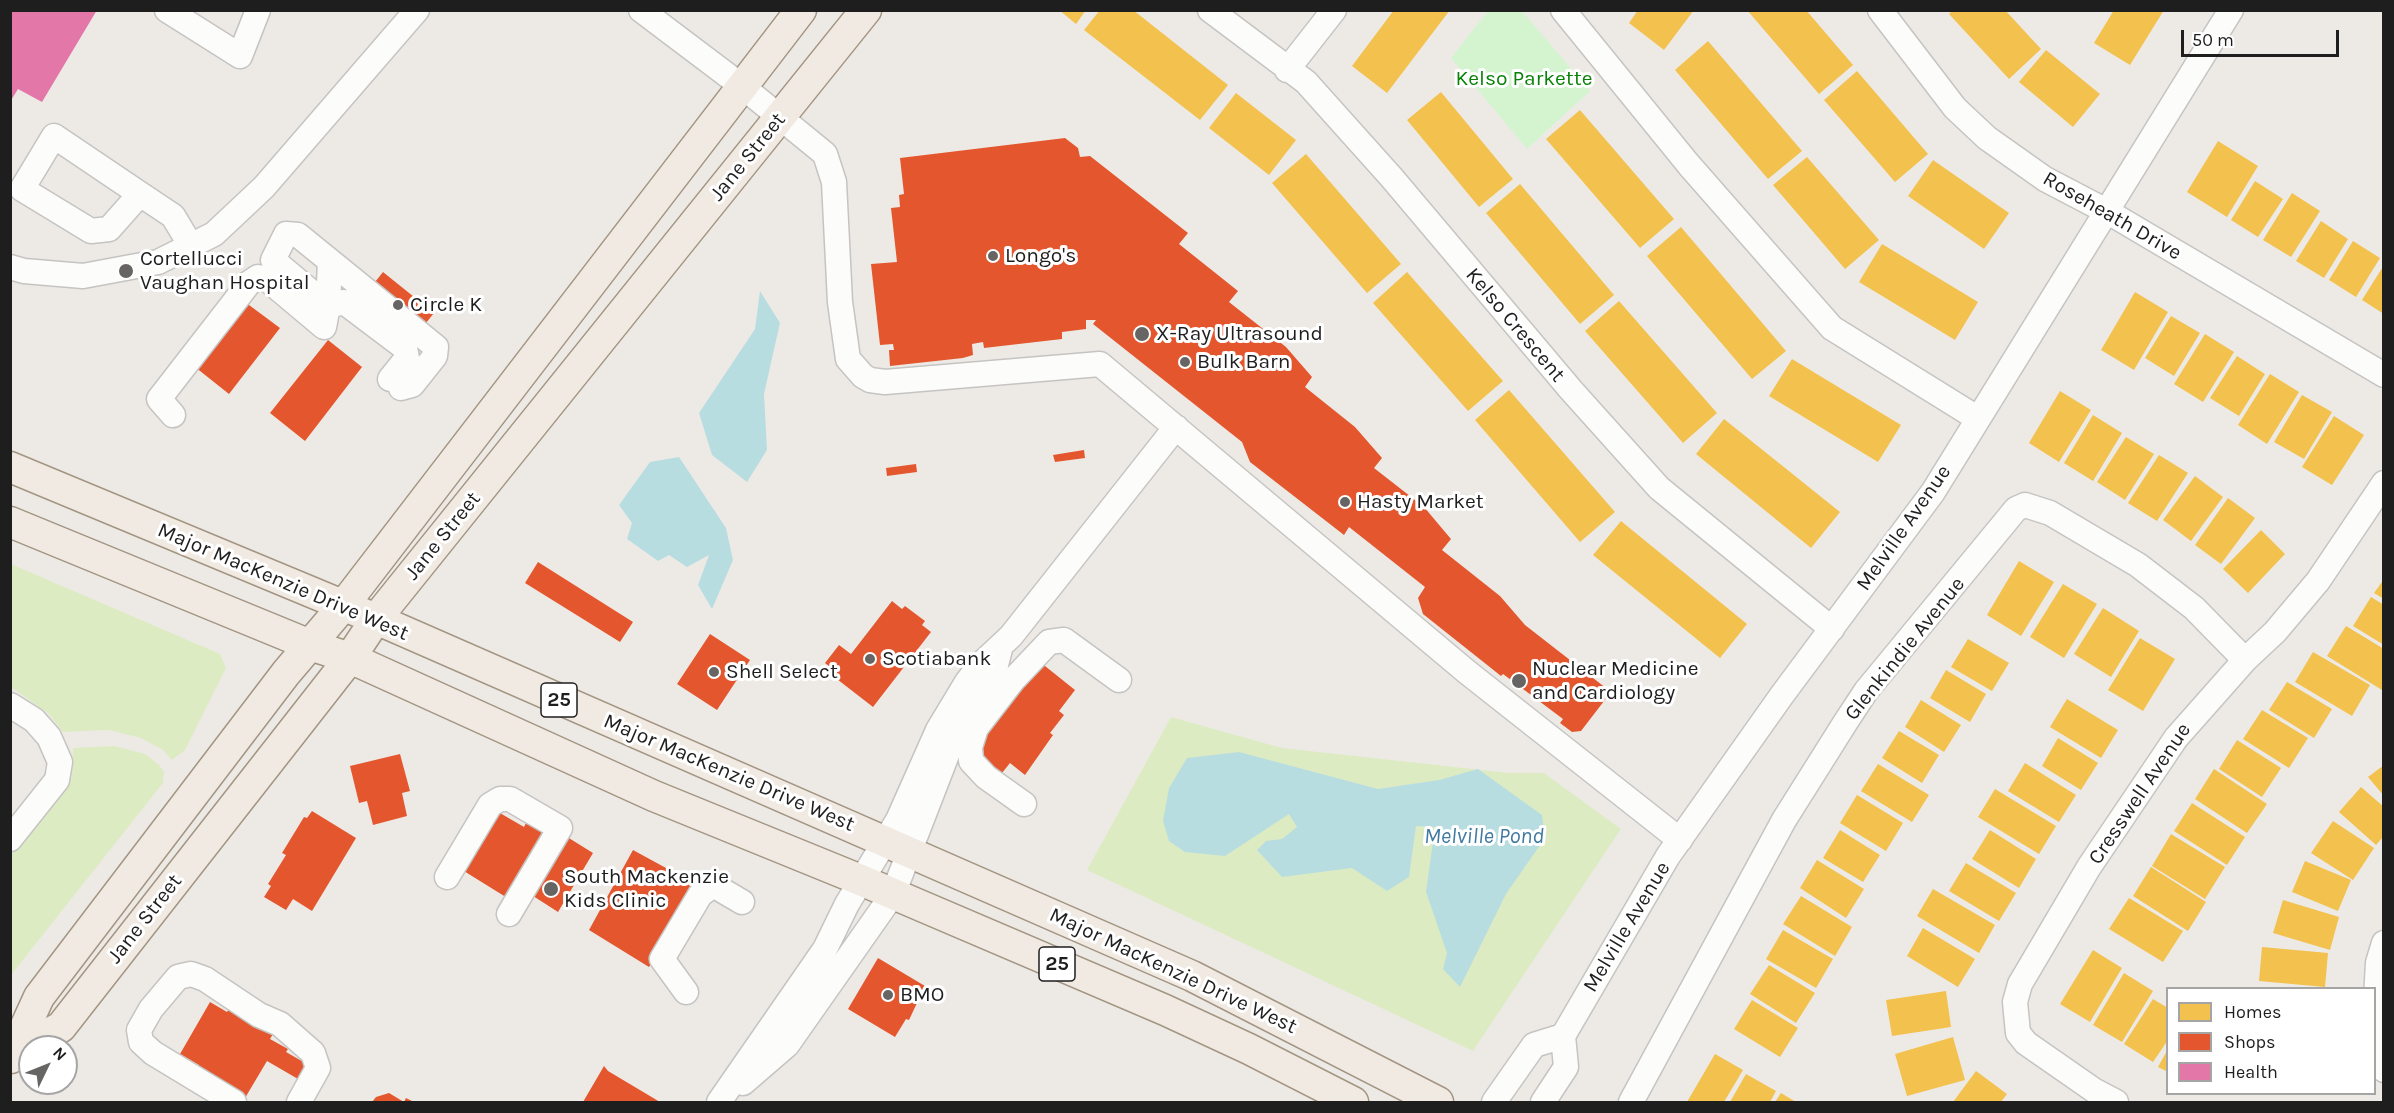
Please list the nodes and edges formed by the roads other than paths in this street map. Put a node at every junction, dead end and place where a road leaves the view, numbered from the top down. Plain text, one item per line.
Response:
1 (258, 10) edge
2 (417, 10) edge
3 (641, 10) edge
4 (801, 10) edge
5 (866, 10) edge
6 (1210, 10) edge
7 (1334, 10) edge
8 (1563, 10) edge
9 (1880, 10) edge
10 (2231, 10) edge
11 (170, 11) edge
12 (1287, 70) junction
13 (761, 102) junction
14 (140, 194) junction
15 (2108, 212) junction
16 (191, 246) junction
17 (330, 261) junction
18 (10, 267) edge
19 (326, 316) junction
20 (2384, 375) edge
21 (173, 415) dead end
22 (1977, 418) junction
23 (1176, 427) junction
24 (10, 467) edge
25 (2384, 483) edge
26 (10, 522) edge
27 (343, 606) junction
28 (376, 620) junction
29 (1832, 629) junction
30 (310, 645) junction
31 (350, 658) junction
32 (2245, 660) junction
33 (1119, 680) dead end
34 (10, 705) edge
35 (1024, 804) dead end
36 (10, 839) edge
37 (1680, 840) junction
38 (897, 847) junction
39 (447, 877) dead end
40 (863, 881) junction
41 (893, 894) junction
42 (742, 902) dead end
43 (509, 914) dead end
44 (2384, 943) edge
45 (686, 992) dead end
46 (1563, 1036) junction
47 (13, 1055) edge
48 (2384, 1070) edge
49 (234, 1102) edge
50 (299, 1102) edge
51 (719, 1102) edge
52 (1353, 1102) edge
53 (1438, 1102) edge
54 (1494, 1102) edge
55 (1543, 1102) edge
56 (1631, 1102) edge
57 (2116, 1102) edge

1 - 11 street
2 - 16 street
3 - 13 street
4 - 13 main road, Jane Street
5 - 13 main road, Jane Street
6 - 12 street, Kelso Crescent
7 - 12 street
8 - 22 street
9 - 15 street, Roseheath Drive
10 - 15 street, Melville Avenue
12 - 29 street, Kelso Crescent
13 - 23 street
13 - 27 main road, Jane Street
13 - 28 main road, Jane Street
14 - 14 street
14 - 16 street
15 - 20 street, Roseheath Drive
15 - 22 street, Melville Avenue
16 - 18 street
17 - 19 street
17 - 19 street
17 - 19 street
19 - 21 street
22 - 29 street, Melville Avenue
23 - 37 street
23 - 38 street
24 - 27 main road, Major MacKenzie Drive West / 25
25 - 32 street, Cresswell Avenue
26 - 30 main road, Major MacKenzie Drive West / 25
27 - 28 main road, Major MacKenzie Drive West / 25
27 - 30 main road, Jane Street
28 - 31 main road, Jane Street
28 - 38 main road, Major MacKenzie Drive West / 25
29 - 37 street, Melville Avenue
30 - 31 main road, Major MacKenzie Drive West / 25
30 - 47 main road, Jane Street
31 - 40 main road, Major MacKenzie Drive West / 25
31 - 47 main road, Jane Street
32 - 56 street, Glenkindie Avenue
32 - 57 street, Cresswell Avenue
33 - 35 street
34 - 36 street
37 - 46 street, Melville Avenue
38 - 40 street
38 - 41 street
38 - 53 main road, Major MacKenzie Drive West / 25
39 - 43 street
40 - 41 main road, Major MacKenzie Drive West / 25
40 - 51 street
41 - 51 street
41 - 52 main road, Major MacKenzie Drive West / 25
42 - 45 street
44 - 48 street
46 - 54 street
46 - 55 street
49 - 50 street

